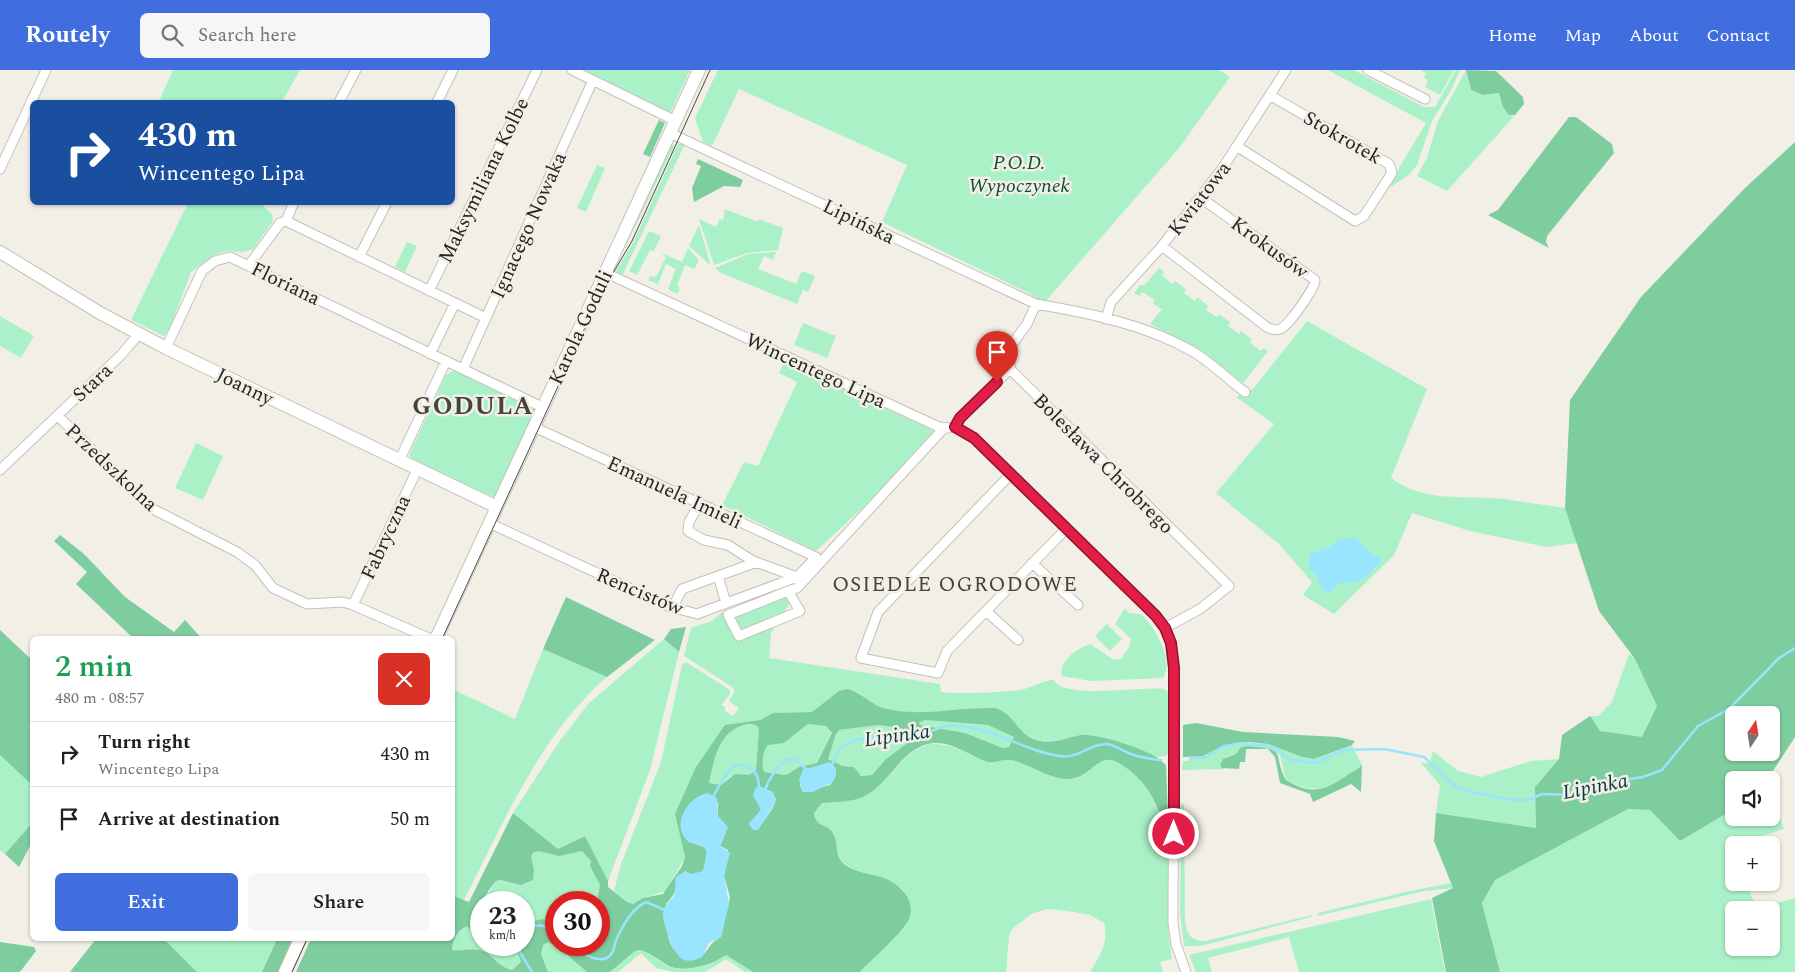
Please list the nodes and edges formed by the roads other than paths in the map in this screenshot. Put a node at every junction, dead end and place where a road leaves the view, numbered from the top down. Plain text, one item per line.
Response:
1 (46, 70) edge
2 (356, 70) edge
3 (453, 70) edge
4 (537, 70) edge
5 (572, 70) edge
6 (699, 70) edge
7 (1286, 70) edge
8 (1368, 70) edge
9 (593, 80) junction
10 (1271, 96) junction
11 (1425, 98) dead end
12 (32, 100) edge
13 (340, 100) edge
14 (438, 100) edge
15 (30, 104) edge
16 (676, 121) junction
17 (670, 133) junction
18 (1238, 148) junction
19 (0, 169) edge
20 (1201, 198) junction
21 (293, 205) edge
22 (386, 205) edge
23 (286, 221) junction
24 (1162, 246) junction
25 (0, 252) edge
26 (359, 258) junction
27 (250, 265) junction
28 (606, 273) junction
29 (429, 291) junction
30 (455, 303) junction
31 (1036, 304) junction
32 (486, 318) junction
33 (1106, 319) junction
34 (139, 334) junction
35 (166, 348) junction
36 (430, 354) junction
37 (446, 361) junction
38 (463, 369) junction
39 (1010, 369) junction
40 (1246, 392) dead end
41 (542, 407) junction
42 (58, 416) junction
43 (534, 427) junction
44 (955, 427) junction
45 (944, 428) junction
46 (400, 459) junction
47 (418, 468) junction
48 (0, 470) edge
49 (1010, 475) junction
50 (700, 503) junction
51 (497, 507) junction
52 (489, 523) junction
53 (1066, 529) junction
54 (816, 558) joint
55 (757, 562) junction
56 (1032, 564) junction
57 (718, 576) junction
58 (797, 578) junction
59 (788, 591) junction
60 (726, 603) junction
61 (353, 605) junction
62 (1078, 605) dead end
63 (673, 608) junction
64 (986, 611) junction
65 (1165, 628) junction
66 (424, 636) edge
67 (437, 636) edge
68 (1018, 640) dead end
69 (299, 941) edge
70 (285, 972) edge
71 (1186, 972) edge

1 - 12 street
2 - 13 street
3 - 14 street
4 - 29 street, Maksymiliana Kolbe
5 - 9 street
6 - 16 main road, Karola Goduli
7 - 10 street, Kwiatowa
8 - 11 street
9 - 16 street
9 - 32 street, Ignacego Nowaka
10 - 18 street, Kwiatowa
10 - 18 street, Stokrotek
15 - 19 street
16 - 17 main road, Karola Goduli
17 - 28 main road, Karola Goduli
17 - 31 street, Lipińska
18 - 20 street, Kwiatowa
20 - 24 street, Kwiatowa
20 - 24 street, Krokusów
21 - 23 street
22 - 26 street
23 - 26 street
23 - 27 street
24 - 33 street, Kwiatowa
25 - 34 main road, Joanny
26 - 29 street
27 - 35 street, Floriana
27 - 36 street, Floriana
28 - 41 main road, Karola Goduli
28 - 45 street, Wincentego Lipa
29 - 30 street
30 - 32 street
30 - 36 street
31 - 33 street, Lipińska
31 - 39 street
32 - 38 street, Ignacego Nowaka
33 - 40 street, Lipińska
34 - 35 main road, Joanny
34 - 42 street, Stara
35 - 46 main road, Joanny
36 - 37 street, Floriana
37 - 38 street, Floriana
37 - 46 street
38 - 41 street, Floriana
39 - 44 street
39 - 65 street, Bolesława Chrobrego
41 - 43 main road, Karola Goduli
42 - 48 street, Stara
42 - 61 street, Przedszkolna
43 - 50 street, Emanuela Imieli
43 - 51 main road, Karola Goduli
44 - 45 street, Wincentego Lipa
44 - 49 street
45 - 59 street
46 - 47 main road, Joanny
47 - 51 main road, Joanny
47 - 61 street, Fabryczna
49 - 53 street
49 - 64 street
50 - 54 street, Emanuela Imieli
50 - 55 street
51 - 52 main road, Karola Goduli
52 - 63 street, Rencistów
52 - 67 main road, Karola Goduli
53 - 56 street
53 - 65 street
54 - 58 street, Rencistów
55 - 57 street
55 - 58 street
56 - 62 street
56 - 64 street
57 - 60 street
57 - 63 street
58 - 60 street, Rencistów
59 - 59 street
60 - 63 street, Rencistów
61 - 66 street, Przedszkolna
64 - 68 street
65 - 71 street
69 - 70 main road

